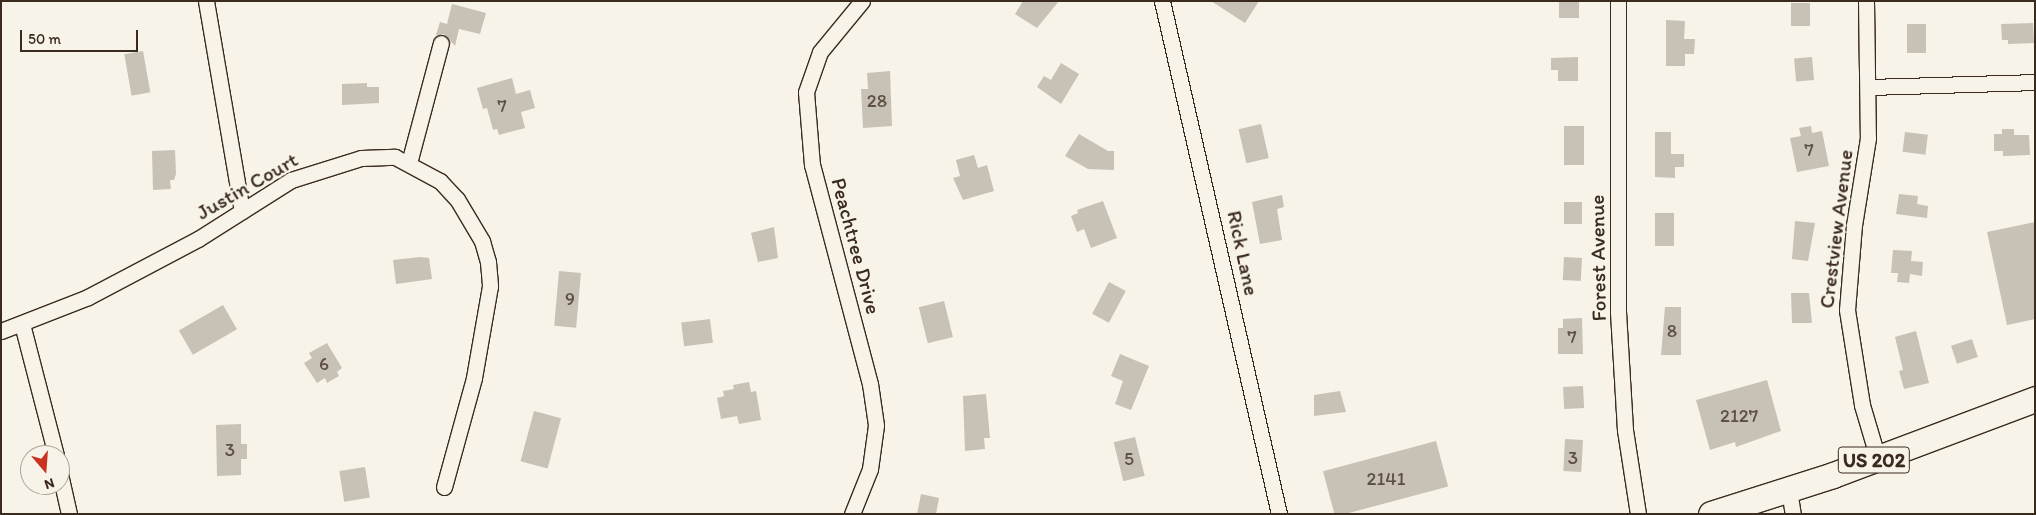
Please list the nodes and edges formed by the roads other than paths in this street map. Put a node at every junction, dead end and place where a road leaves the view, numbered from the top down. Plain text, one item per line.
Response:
1 (206, 1) edge
2 (862, 1) edge
3 (1162, 1) edge
4 (1618, 1) edge
5 (1866, 1) edge
6 (441, 44) dead end
7 (2035, 82) edge
8 (1870, 87) junction
9 (409, 163) junction
10 (242, 212) junction
11 (22, 324) junction
12 (1, 331) edge
13 (2035, 399) edge
14 (53, 445) edge
15 (1878, 459) junction
16 (444, 487) dead end
17 (65, 495) edge
18 (1791, 502) edge
19 (69, 514) edge
20 (852, 514) edge
21 (1279, 514) edge
22 (1638, 514) edge
23 (1711, 514) edge

1 - 10 street
2 - 20 street, Peachtree Drive
3 - 21 street, Rick Lane
4 - 22 street, Forest Avenue
5 - 8 street, Crestview Avenue
6 - 9 street
7 - 8 street
8 - 15 street, Crestview Avenue
9 - 10 street, Justin Court
9 - 16 street, Justin Court
10 - 11 street, Justin Court
11 - 12 street, Justin Court
11 - 14 street
13 - 15 main road, US 202
15 - 18 main road, US 202
17 - 19 street
18 - 23 main road, US 202

